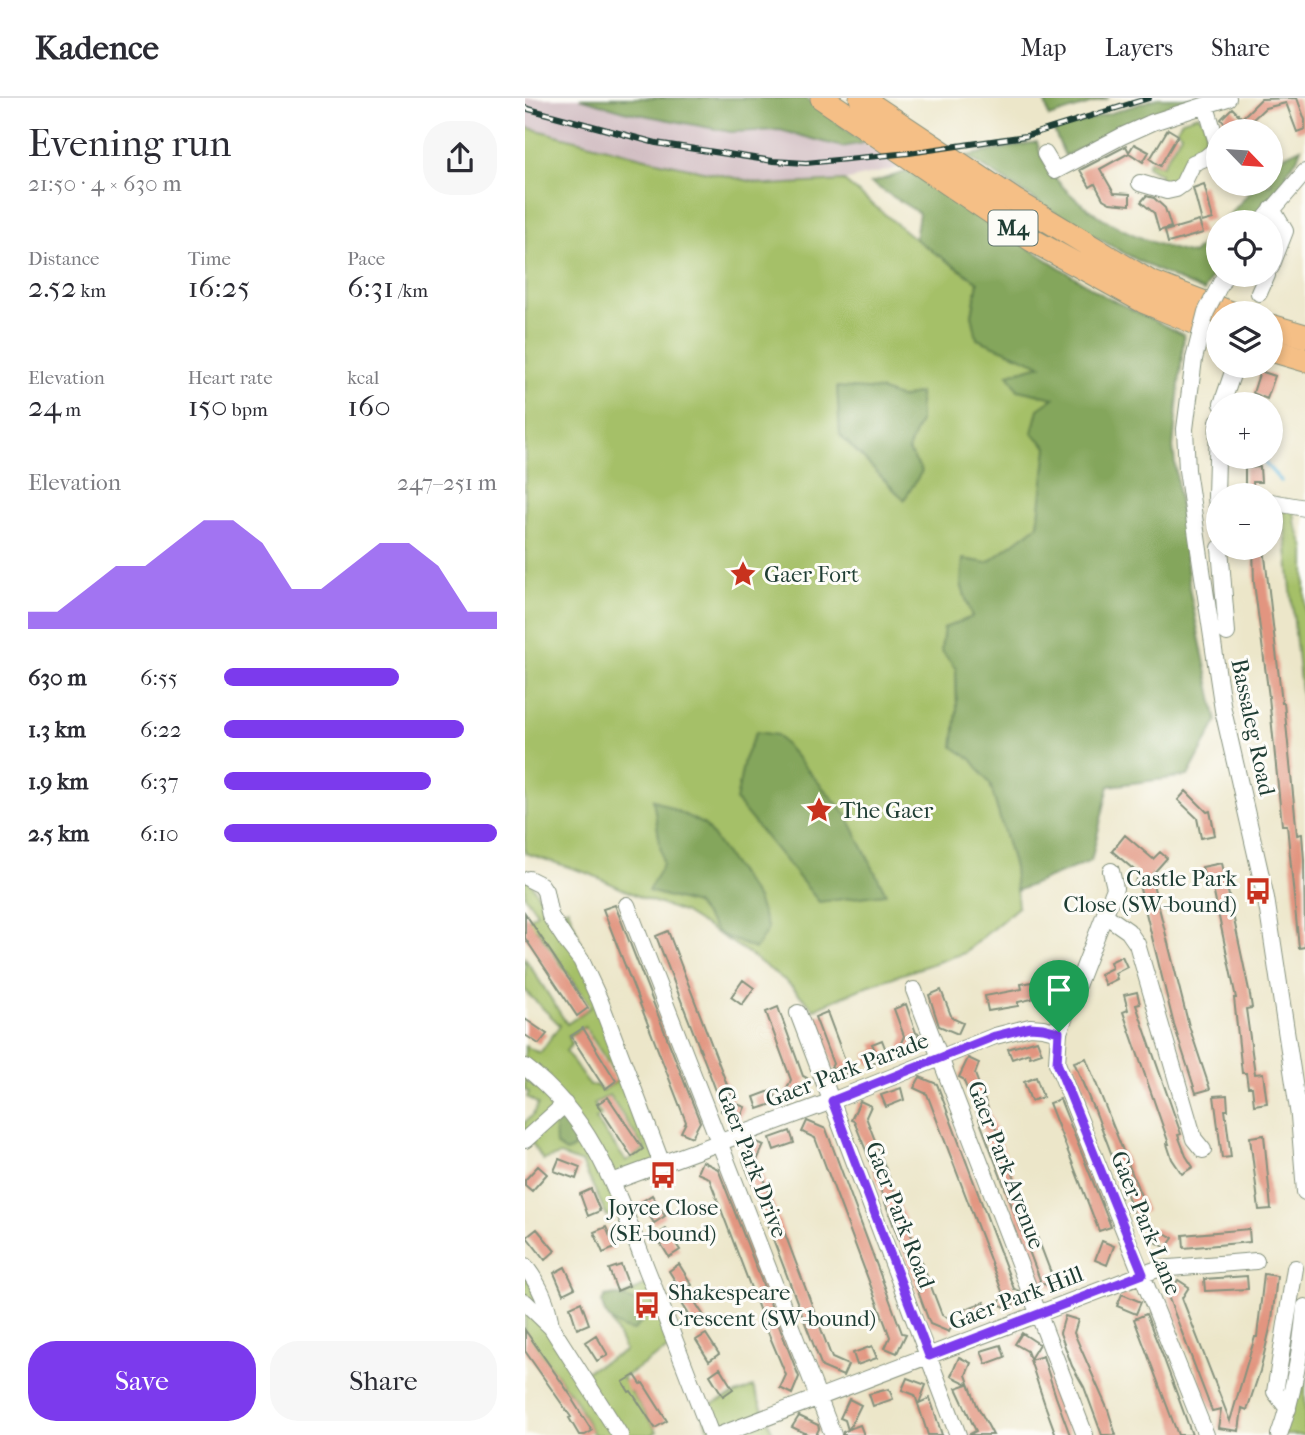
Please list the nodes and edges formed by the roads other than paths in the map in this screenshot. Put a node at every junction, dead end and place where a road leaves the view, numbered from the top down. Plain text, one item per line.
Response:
1 (823, 98) edge
2 (862, 98) edge
3 (868, 98) edge
4 (1228, 98) edge
5 (1206, 106) junction
6 (914, 132) junction
7 (1045, 154) dead end
8 (1305, 172) edge
9 (1140, 183) dead end
10 (1272, 210) edge
11 (1219, 287) edge
12 (1262, 287) edge
13 (1259, 293) dead end
14 (1206, 303) edge
15 (1206, 327) edge
16 (1283, 330) edge
17 (1305, 336) edge
18 (1283, 354) edge
19 (1305, 360) edge
20 (1206, 497) edge
21 (1191, 498) junction
22 (1283, 504) edge
23 (1305, 508) edge
24 (1221, 560) edge
25 (1227, 633) dead end
26 (1111, 871) dead end
27 (529, 879) dead end
28 (627, 905) dead end
29 (1105, 915) junction
30 (914, 990) dead end
31 (798, 1013) dead end
32 (1061, 1029) junction
33 (941, 1059) junction
34 (525, 1067) edge
35 (832, 1101) junction
36 (565, 1104) junction
37 (525, 1140) edge
38 (719, 1141) junction
39 (1203, 1150) dead end
40 (662, 1164) junction
41 (612, 1182) junction
42 (1305, 1192) edge
43 (1256, 1261) dead end
44 (525, 1266) edge
45 (1295, 1268) dead end
46 (1143, 1274) junction
47 (525, 1302) edge
48 (1305, 1307) edge
49 (1038, 1312) junction
50 (551, 1327) junction
51 (929, 1356) junction
52 (818, 1396) junction
53 (1288, 1409) junction
54 (620, 1435) edge
55 (711, 1435) edge
56 (720, 1435) edge
57 (834, 1435) edge
58 (958, 1435) edge
59 (1085, 1435) edge
60 (1206, 1435) edge
61 (1279, 1435) edge

1 - 15 highway, M4
2 - 6 highway, M4
3 - 6 highway, M4
4 - 5 street
5 - 7 street
5 - 9 street
6 - 14 highway, M4
8 - 10 street
11 - 21 street, Bassaleg Road, bridge
12 - 13 street
16 - 17 highway
18 - 19 highway
20 - 21 street
21 - 42 street, Bassaleg Road
22 - 23 street
24 - 25 street, Bassaleg Road
26 - 29 street
27 - 40 street
28 - 38 street, Gaer Park Drive
29 - 32 street
29 - 39 street
30 - 33 street, Gaer Park Avenue
31 - 35 street, Gaer Park Road
32 - 33 street, Gaer Park Parade
32 - 46 street, Gaer Park Lane
33 - 35 street, Gaer Park Parade
33 - 49 street, Gaer Park Avenue
34 - 36 street
35 - 38 street, Gaer Park Parade
35 - 51 street, Gaer Park Road
36 - 37 street
36 - 41 street
38 - 40 street, Gaer Park Parade
38 - 52 street, Gaer Park Drive
40 - 41 street, Gaer Park Parade
41 - 55 street
43 - 46 street, Gaer Park Hill
44 - 50 street
45 - 53 street
46 - 49 street, Gaer Park Hill
46 - 60 street, Gaer Park Lane
47 - 50 street
48 - 53 street
49 - 51 street, Gaer Park Hill
49 - 59 street, Gaer Park Avenue
50 - 54 street
51 - 52 street, Gaer Park Hill
51 - 58 street, Gaer Park Road
52 - 56 street, Gaer Park Hill
52 - 57 street, Gaer Park Drive
53 - 61 street

